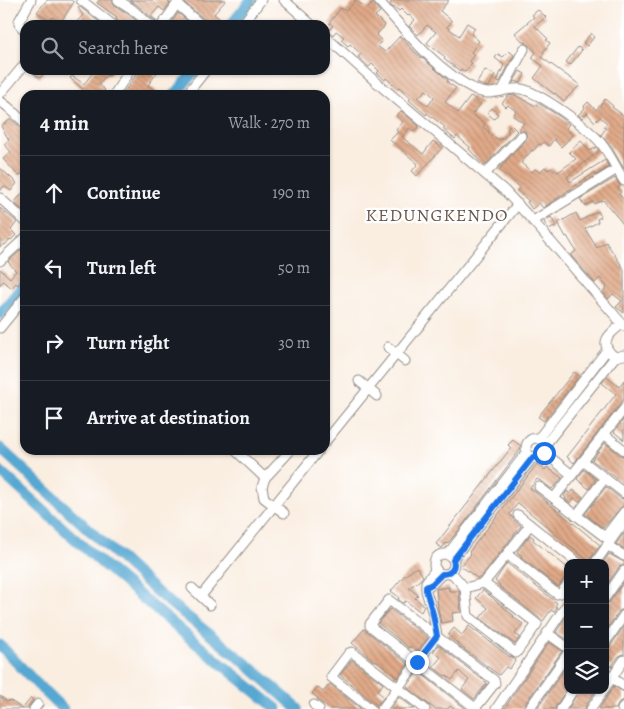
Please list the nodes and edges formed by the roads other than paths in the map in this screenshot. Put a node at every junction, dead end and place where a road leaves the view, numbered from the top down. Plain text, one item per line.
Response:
1 (31, 0) edge
2 (81, 0) edge
3 (118, 0) edge
4 (261, 0) edge
5 (284, 0) edge
6 (378, 0) edge
7 (178, 2) edge
8 (107, 20) edge
9 (144, 20) edge
10 (165, 20) edge
11 (196, 20) edge
12 (246, 20) edge
13 (306, 20) edge
14 (20, 25) edge
15 (330, 40) edge
16 (524, 50) dead end
17 (20, 70) edge
18 (127, 75) edge
19 (202, 75) edge
20 (117, 90) edge
21 (190, 90) edge
22 (502, 91) junction
23 (0, 94) edge
24 (0, 101) edge
25 (20, 118) edge
26 (521, 136) dead end
27 (617, 169) junction
28 (485, 174) junction
29 (624, 181) edge
30 (0, 198) edge
31 (518, 204) junction
32 (20, 216) edge
33 (533, 221) junction
34 (20, 243) edge
35 (0, 261) edge
36 (20, 303) edge
37 (623, 325) edge
38 (0, 328) edge
39 (388, 347) dead end
40 (607, 350) junction
41 (396, 354) junction
42 (619, 356) edge
43 (406, 361) dead end
44 (596, 363) junction
45 (604, 369) junction
46 (359, 381) dead end
47 (368, 388) junction
48 (377, 396) dead end
49 (624, 410) edge
50 (604, 434) junction
51 (330, 436) edge
52 (543, 445) junction
53 (624, 450) edge
54 (240, 455) edge
55 (286, 455) edge
56 (315, 455) edge
57 (530, 455) junction
58 (583, 461) junction
59 (572, 475) junction
60 (264, 478) junction
61 (605, 478) junction
62 (539, 487) dead end
63 (624, 493) edge
64 (554, 498) junction
65 (274, 506) junction
66 (624, 512) edge
67 (284, 513) dead end
68 (518, 515) dead end
69 (576, 516) junction
70 (624, 522) edge
71 (530, 525) junction
72 (607, 545) junction
73 (508, 555) junction
74 (624, 556) edge
75 (450, 557) junction
76 (573, 559) edge
77 (598, 559) edge
78 (624, 571) edge
79 (443, 572) junction
80 (484, 583) junction
81 (192, 588) dead end
82 (465, 588) junction
83 (564, 588) edge
84 (609, 592) edge
85 (201, 596) junction
86 (567, 604) edge
87 (210, 605) dead end
88 (433, 614) junction
89 (624, 615) edge
90 (421, 624) junction
91 (547, 634) junction
92 (437, 636) junction
93 (609, 637) edge
94 (564, 645) edge
95 (564, 659) edge
96 (624, 660) edge
97 (417, 662) junction
98 (609, 676) edge
99 (624, 686) edge
100 (398, 688) junction
101 (570, 694) edge
102 (601, 694) edge
103 (371, 709) edge
104 (382, 709) edge
105 (425, 709) edge
106 (496, 709) edge
107 (529, 709) edge
108 (561, 709) edge
109 (591, 709) edge

1 - 14 street
2 - 8 street
3 - 9 street
4 - 12 street
5 - 13 street
6 - 22 street
7 - 10 street
7 - 11 street
15 - 28 street
16 - 22 street
17 - 23 street
18 - 20 street
19 - 21 street
22 - 27 street
24 - 25 street
26 - 28 street
27 - 29 street
27 - 33 street
28 - 31 street
30 - 32 street
31 - 33 street
31 - 41 street
33 - 37 street
34 - 35 street
36 - 38 street
37 - 40 street
39 - 41 street
40 - 42 street
40 - 44 street
41 - 43 street
41 - 47 street
42 - 45 street
44 - 45 street
44 - 52 street
45 - 52 street
46 - 47 street
47 - 48 street
47 - 51 street
49 - 50 street
50 - 53 street
50 - 58 street
52 - 57 street
52 - 57 street
52 - 59 street
54 - 60 street
55 - 60 street
56 - 65 street
57 - 75 street
58 - 59 street
58 - 61 street
59 - 64 street
60 - 65 street
61 - 63 street
61 - 69 street
62 - 64 street
64 - 69 street
65 - 67 street
65 - 85 street
66 - 69 street
68 - 71 street
70 - 72 street
71 - 73 street
71 - 76 street
72 - 74 street
72 - 77 street
73 - 80 street
73 - 83 street
75 - 79 street
75 - 79 street
78 - 84 street
79 - 82 street
79 - 88 street
80 - 82 street
80 - 82 street
81 - 85 street
85 - 87 street
86 - 91 street
88 - 90 street
88 - 92 street
89 - 93 street
90 - 92 street
90 - 97 street
91 - 94 street
91 - 106 street
92 - 97 street
92 - 97 street
95 - 107 street
96 - 98 street
97 - 100 street
98 - 99 street
100 - 103 street
100 - 104 street
100 - 105 street
101 - 108 street
102 - 109 street

